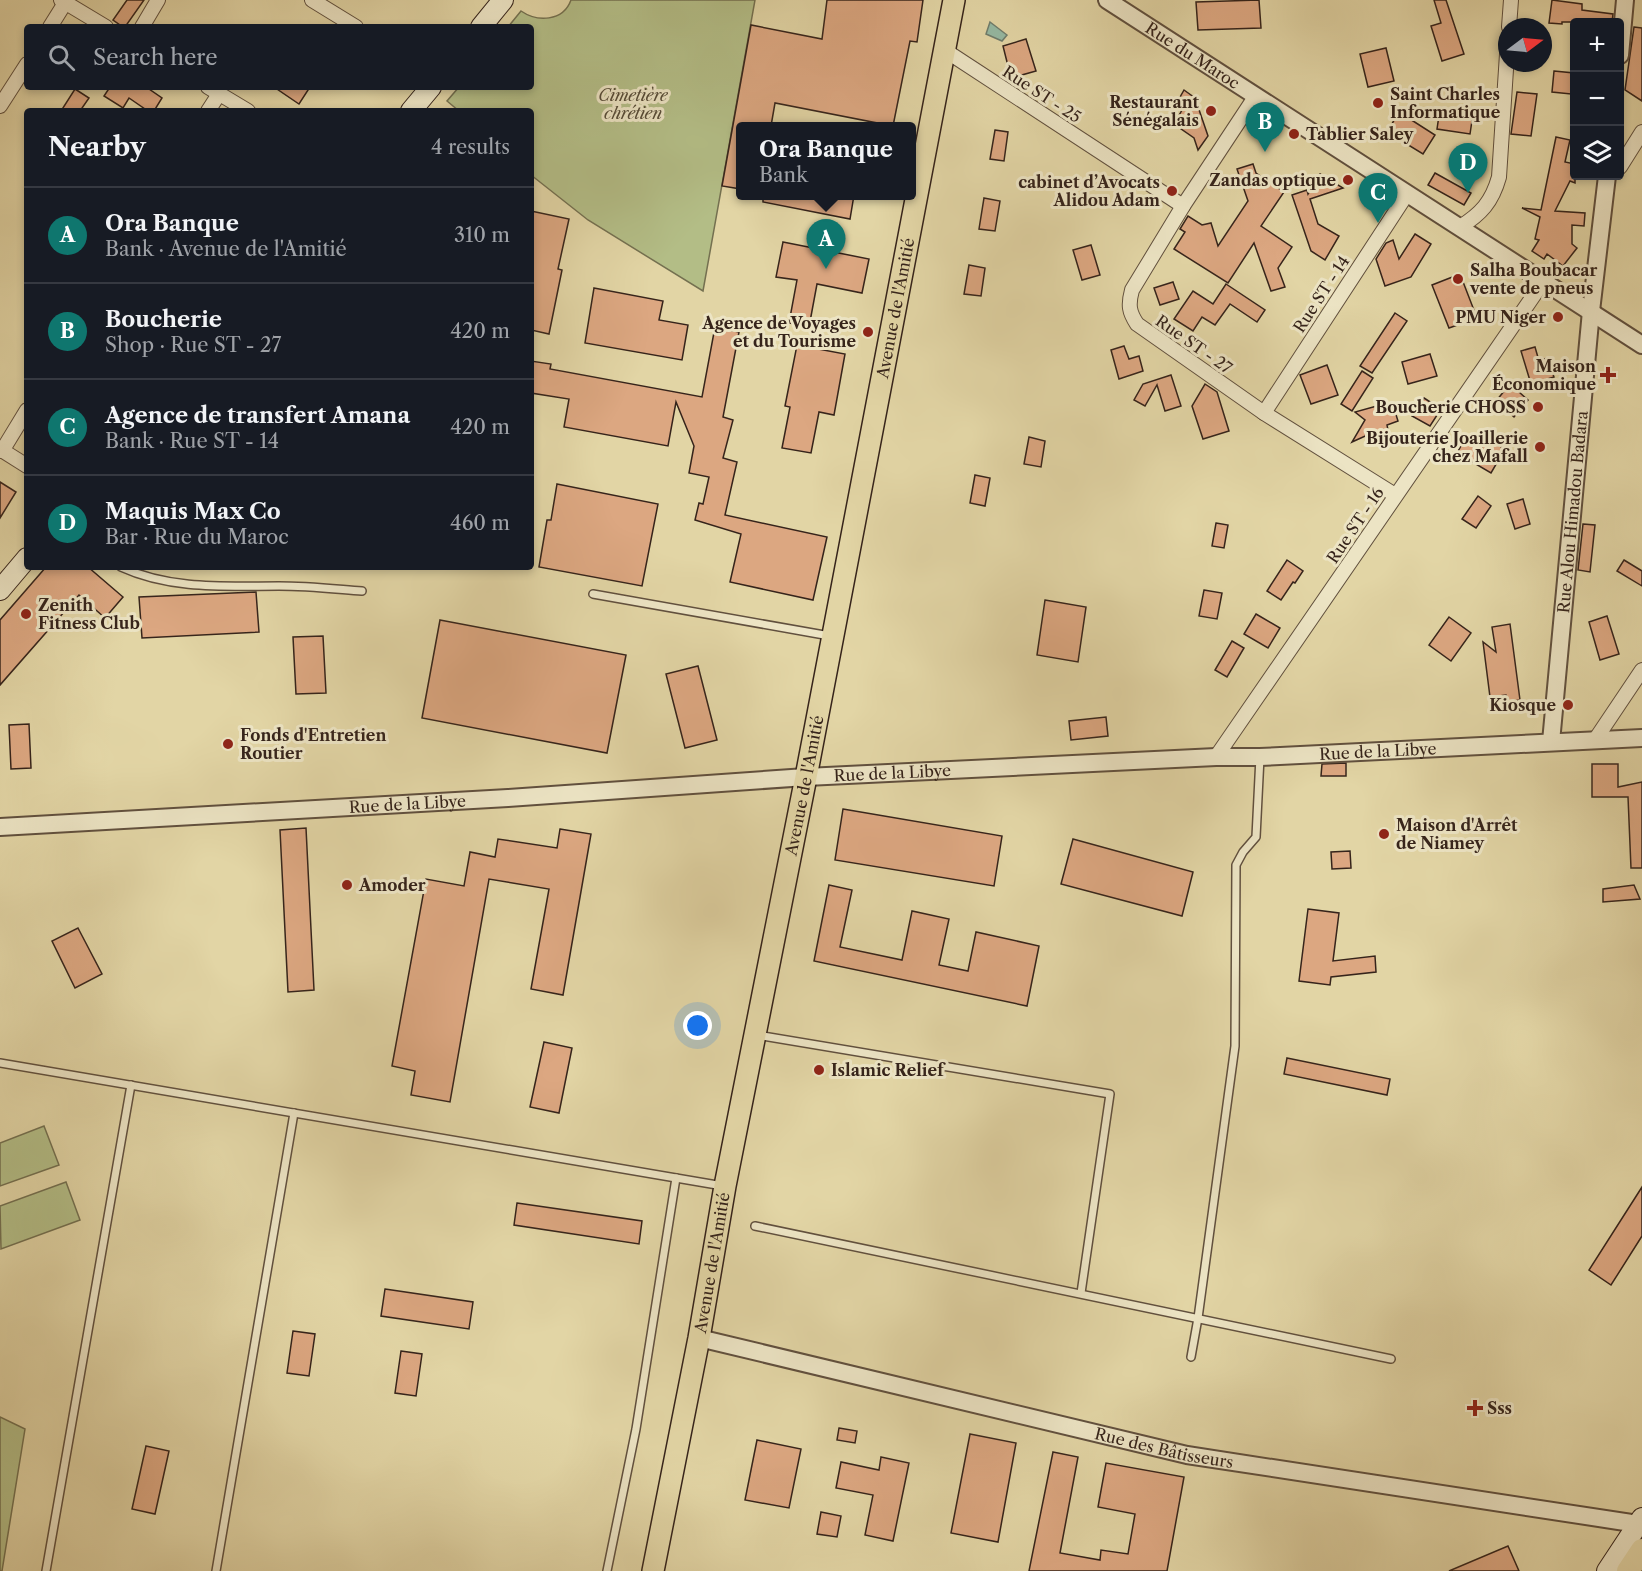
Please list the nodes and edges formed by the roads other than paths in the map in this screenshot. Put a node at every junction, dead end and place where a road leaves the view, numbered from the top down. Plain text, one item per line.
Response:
1 (158, 0) edge
2 (312, 0) edge
3 (503, 0) edge
4 (954, 0) edge
5 (1107, 0) edge
6 (1511, 0) edge
7 (1625, 0) edge
8 (63, 1) edge
9 (1510, 18) edge
10 (1623, 18) edge
11 (52, 24) edge
12 (101, 24) edge
13 (144, 24) edge
14 (351, 24) edge
15 (483, 24) edge
16 (944, 49) junction
17 (24, 69) edge
18 (1506, 72) edge
19 (213, 90) edge
20 (429, 90) edge
21 (1255, 97) junction
22 (0, 106) edge
23 (209, 108) edge
24 (243, 108) edge
25 (418, 108) edge
26 (1642, 132) edge
27 (1624, 161) edge
28 (1609, 180) edge
29 (1407, 194) junction
30 (916, 196) edge
31 (915, 200) edge
32 (1183, 206) junction
33 (1460, 227) junction
34 (1543, 282) junction
35 (1591, 311) junction
36 (1642, 345) edge
37 (1264, 413) junction
38 (24, 415) edge
39 (1, 450) edge
40 (24, 464) edge
41 (1395, 495) junction
42 (24, 562) edge
43 (130, 570) edge
44 (0, 590) edge
45 (362, 591) dead end
46 (593, 594) dead end
47 (832, 637) junction
48 (1642, 670) edge
49 (1642, 738) edge
50 (1595, 740) junction
51 (1551, 742) junction
52 (1216, 757) junction
53 (1260, 757) junction
54 (806, 777) junction
55 (0, 827) edge
56 (755, 1035) junction
57 (0, 1063) edge
58 (131, 1085) junction
59 (294, 1113) junction
60 (676, 1178) junction
61 (725, 1186) junction
62 (755, 1226) dead end
63 (1081, 1293) junction
64 (1198, 1318) junction
65 (699, 1338) junction
66 (1191, 1357) dead end
67 (1391, 1359) dead end
68 (1640, 1521) edge
69 (1642, 1550) edge
70 (46, 1571) edge
71 (216, 1571) edge
72 (607, 1571) edge
73 (653, 1571) edge
74 (1607, 1571) edge
75 (1628, 1571) edge

1 - 13 street
2 - 14 street
3 - 15 main road
4 - 16 main road, Avenue de l'Amitié
5 - 21 street, Rue du Maroc
6 - 9 street
7 - 10 street
8 - 11 street
8 - 12 street
16 - 30 main road, Avenue de l'Amitié
16 - 32 street, Rue ST - 25
17 - 22 street
18 - 33 street
19 - 23 street
19 - 24 street
20 - 25 main road
21 - 29 street, Rue du Maroc
21 - 32 street, Rue ST - 27
26 - 27 street
28 - 35 street, Rue Alou Himadou Badara
29 - 33 street, Rue du Maroc
29 - 37 street, Rue ST - 14
31 - 47 main road, Avenue de l'Amitié
32 - 37 street, Rue ST - 27
33 - 34 street, Rue du Maroc
34 - 35 street, Rue du Maroc
34 - 41 street, Rue ST - 16
35 - 36 street, Rue du Maroc
35 - 51 street, Rue Alou Himadou Badara
37 - 41 street, Rue ST - 27
38 - 39 street
39 - 40 street
41 - 52 street, Rue ST - 16
42 - 44 main road
43 - 45 lane
46 - 47 lane
47 - 54 main road, Avenue de l'Amitié
48 - 50 street
49 - 50 street, Rue de la Libye
50 - 51 street, Rue de la Libye
51 - 53 street, Rue de la Libye
52 - 53 street, Rue de la Libye
52 - 54 street, Rue de la Libye
53 - 64 lane
54 - 55 street, Rue de la Libye
54 - 56 main road, Avenue de l'Amitié
56 - 61 main road, Avenue de l'Amitié
56 - 63 lane
57 - 58 lane
58 - 59 lane
58 - 70 lane
59 - 60 lane
59 - 71 lane
60 - 61 lane
60 - 72 lane
61 - 65 main road, Avenue de l'Amitié
62 - 63 lane
63 - 64 lane
64 - 66 lane
64 - 67 lane
65 - 68 street, Rue des Bâtisseurs
65 - 73 main road, Avenue de l'Amitié
68 - 74 main road
69 - 75 highway

